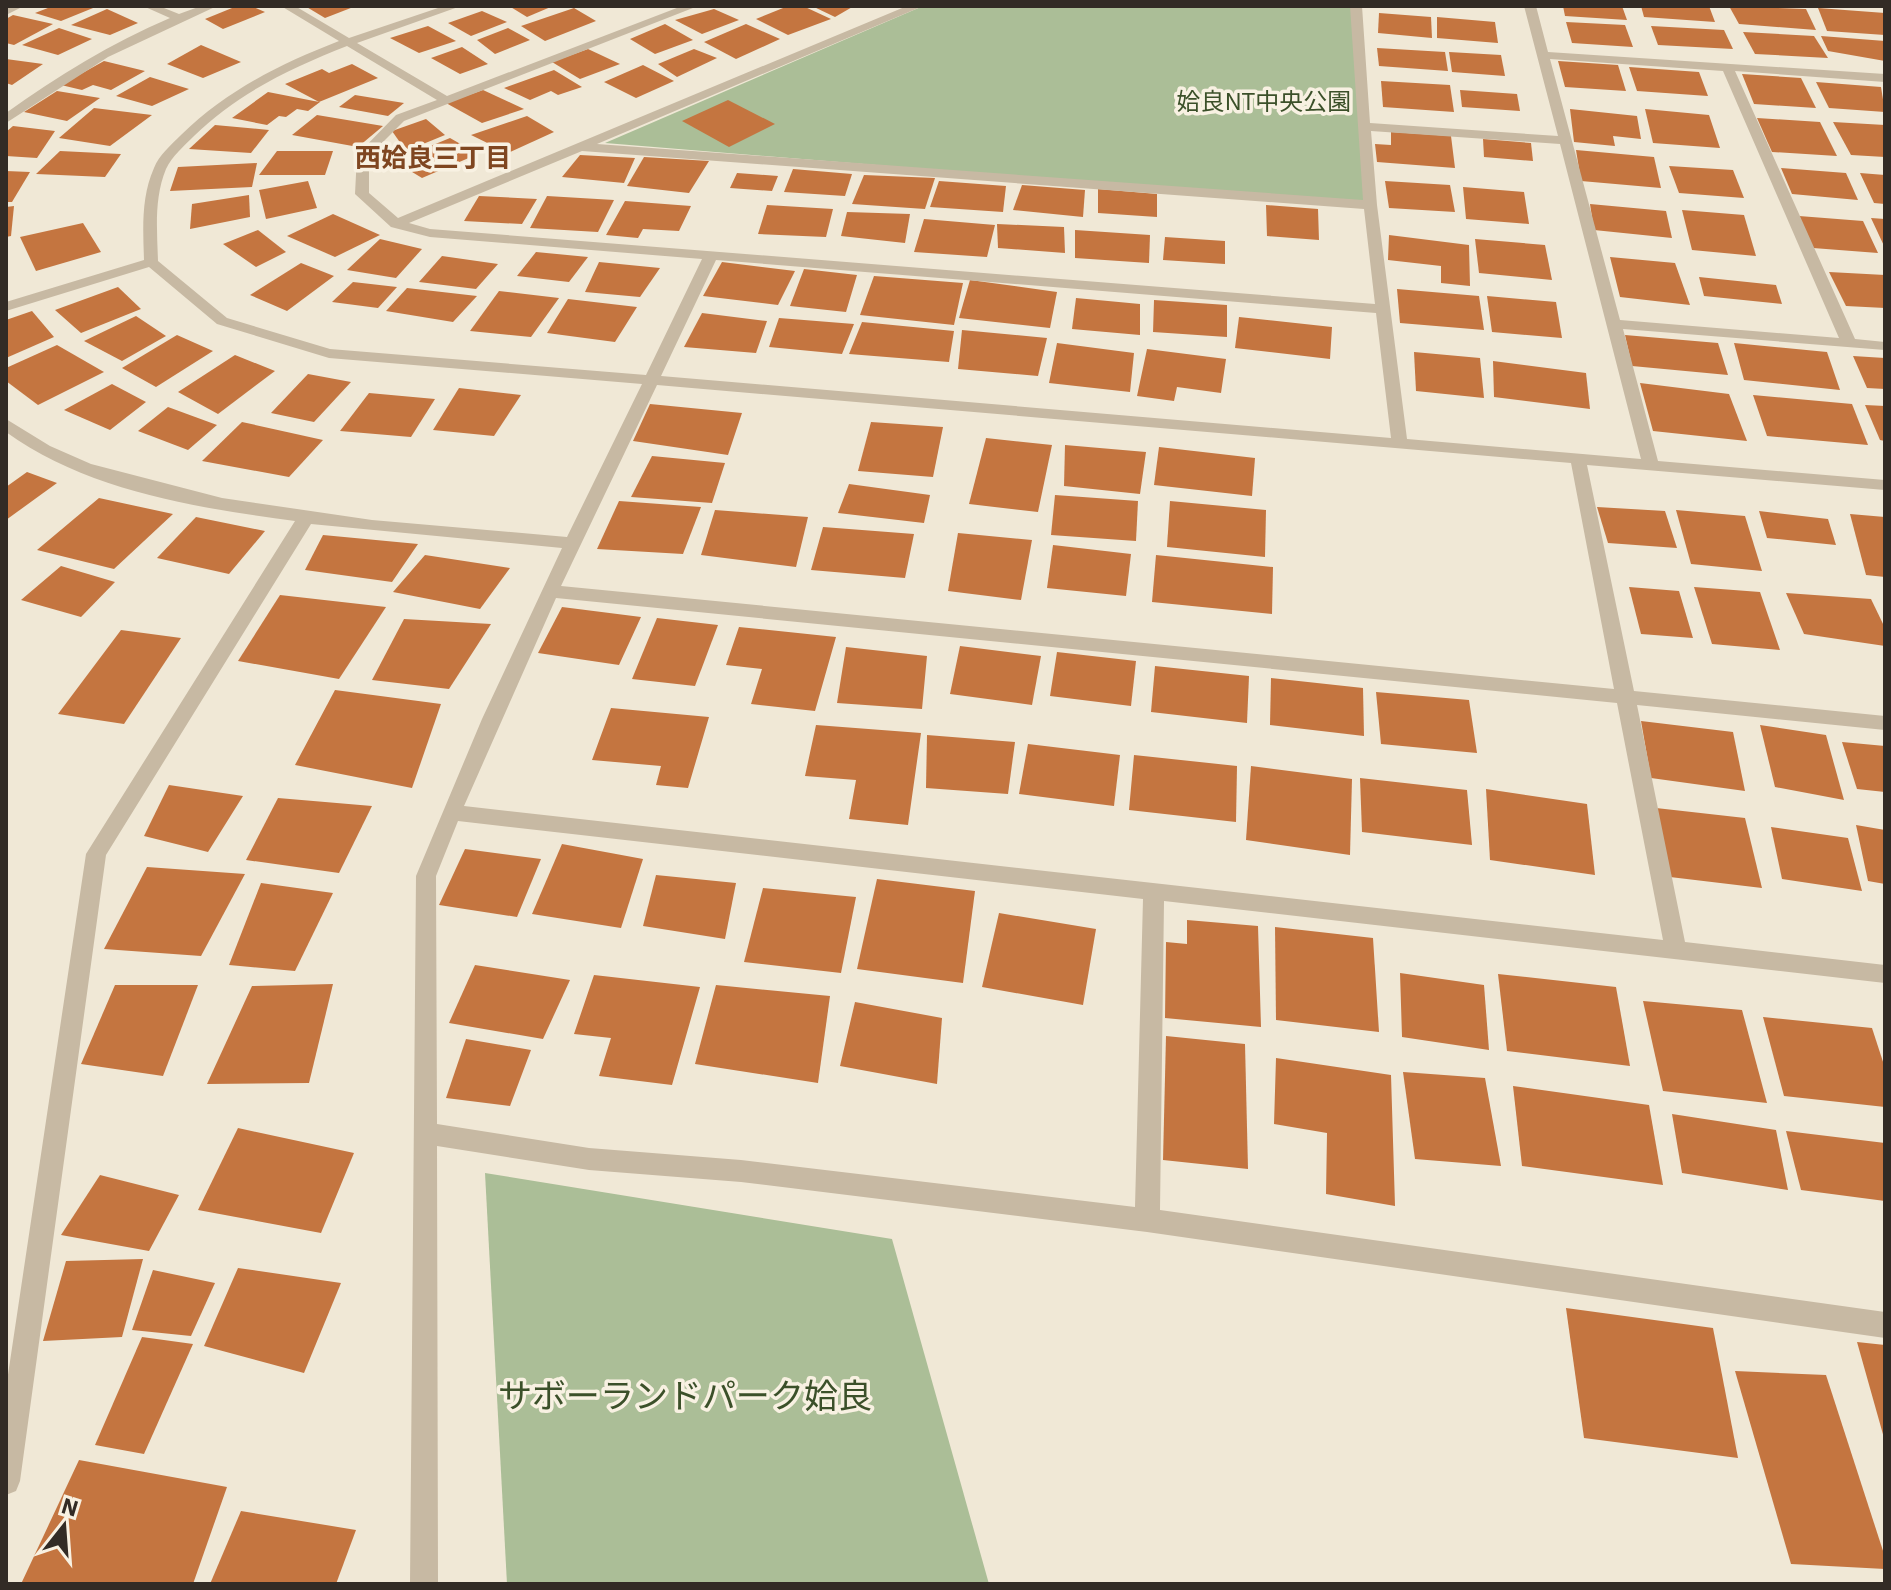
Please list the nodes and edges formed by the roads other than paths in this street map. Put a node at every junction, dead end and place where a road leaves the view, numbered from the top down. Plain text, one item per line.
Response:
1 (18, 6) edge
2 (149, 6) edge
3 (211, 6) edge
4 (287, 6) edge
5 (455, 6) edge
6 (692, 6) edge
7 (917, 6) edge
8 (1356, 6) edge
9 (1530, 6) edge
10 (6, 12) edge
11 (177, 17) junction
12 (351, 42) junction
13 (1543, 55) junction
14 (1728, 68) junction
15 (1885, 78) edge
16 (443, 98) junction
17 (6, 119) edge
18 (1367, 127) junction
19 (1564, 140) junction
20 (582, 147) junction
21 (1370, 205) junction
22 (396, 224) junction
23 (710, 257) junction
24 (151, 262) junction
25 (6, 307) edge
26 (1381, 309) junction
27 (1612, 324) junction
28 (1849, 343) junction
29 (1885, 346) edge
30 (651, 383) junction
31 (6, 424) edge
32 (1400, 446) junction
33 (1578, 460) junction
34 (1651, 465) junction
35 (1885, 485) edge
36 (305, 519) junction
37 (575, 543) junction
38 (551, 591) junction
39 (1623, 697) junction
40 (1885, 723) edge
41 (451, 812) junction
42 (1154, 893) junction
43 (1676, 950) junction
44 (1885, 974) edge
45 (427, 1133) junction
46 (1147, 1220) junction
47 (1885, 1325) edge
48 (6, 1481) edge
49 (424, 1584) edge

1 - 10 street
2 - 11 street
3 - 11 street
4 - 12 street
5 - 12 street
6 - 16 street
7 - 20 street
8 - 18 street
9 - 13 street
11 - 17 street
12 - 16 street
12 - 24 street
13 - 14 street
13 - 19 street
14 - 15 street
14 - 28 street
16 - 22 street
18 - 19 street
18 - 21 street
19 - 27 street
20 - 21 street
20 - 22 street
21 - 26 street
22 - 23 street
23 - 26 street
23 - 30 street
24 - 25 street
24 - 30 street
26 - 32 street
27 - 28 street
27 - 34 street
28 - 29 street
30 - 32 street
30 - 37 street
31 - 36 street
32 - 33 street
33 - 34 street
33 - 39 street
34 - 35 street
36 - 37 street
36 - 48 street
37 - 38 street
38 - 39 street
38 - 41 street
39 - 40 street
39 - 43 street
41 - 42 street
41 - 45 street
42 - 43 street
42 - 46 street
43 - 44 street
45 - 46 street
45 - 49 street
46 - 47 street

